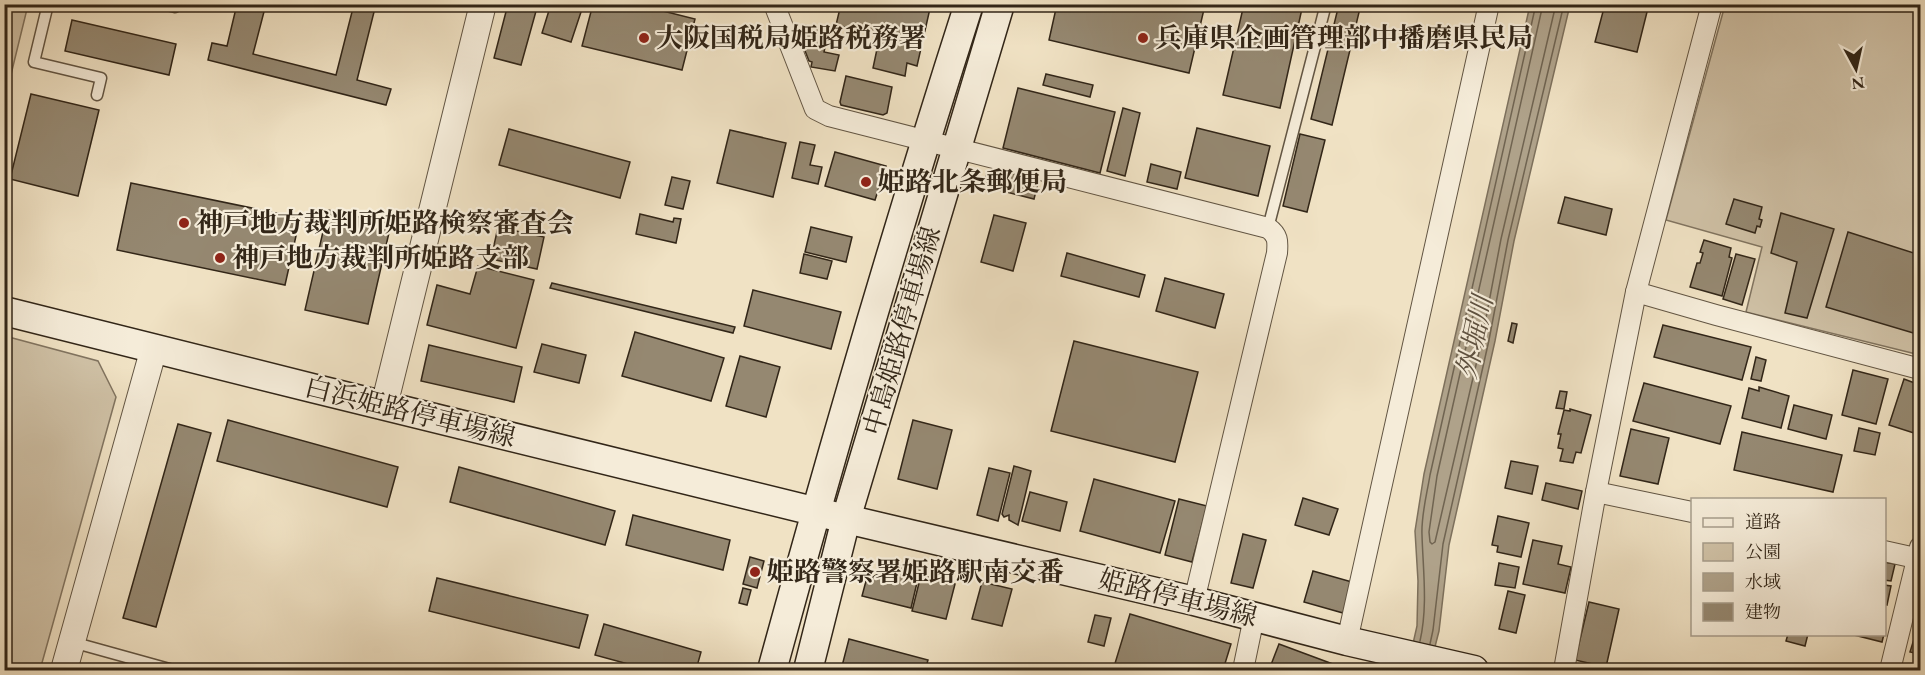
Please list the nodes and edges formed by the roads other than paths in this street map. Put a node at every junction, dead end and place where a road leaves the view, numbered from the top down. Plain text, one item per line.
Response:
1 (48, 4) edge
2 (163, 4) edge
3 (176, 4) edge
4 (483, 4) edge
5 (774, 4) edge
6 (969, 4) edge
7 (1000, 4) edge
8 (1326, 4) edge
9 (1489, 4) edge
10 (1713, 4) edge
11 (97, 95) dead end
12 (925, 141) junction
13 (955, 149) junction
14 (1268, 228) junction
15 (1636, 292) junction
16 (4, 310) edge
17 (154, 348) junction
18 (1920, 369) edge
19 (384, 406) junction
20 (1596, 492) junction
21 (815, 511) junction
22 (1691, 512) edge
23 (846, 519) junction
24 (1886, 551) edge
25 (1920, 555) edge
26 (1194, 601) junction
27 (1254, 617) junction
28 (71, 641) junction
29 (1347, 641) junction
30 (64, 670) edge
31 (173, 670) edge
32 (772, 670) edge
33 (808, 670) edge
34 (1243, 670) edge
35 (1474, 670) edge
36 (1564, 670) edge
37 (1890, 670) edge

1 - 11 lane
2 - 3 lane
4 - 19 street
5 - 12 street
6 - 12 main road, 中島姫路停車場線
7 - 13 main road, 中島姫路停車場線
8 - 14 lane
9 - 29 street
10 - 15 street
12 - 13 street
12 - 21 main road, 中島姫路停車場線
13 - 14 street
13 - 23 main road, 中島姫路停車場線
14 - 26 street
15 - 18 street
15 - 20 street
16 - 17 main road, 白浜姫路停車場線
17 - 19 main road, 白浜姫路停車場線
17 - 28 street
19 - 21 main road, 白浜姫路停車場線
20 - 22 street
20 - 36 street
21 - 23 main road, 姫路停車場線
21 - 32 main road
23 - 26 main road, 姫路停車場線
23 - 33 main road
24 - 25 street
25 - 37 street
26 - 27 main road, 姫路停車場線
27 - 29 main road, 姫路停車場線
27 - 34 street
28 - 30 street
28 - 31 lane
29 - 35 main road, 姫路停車場線

